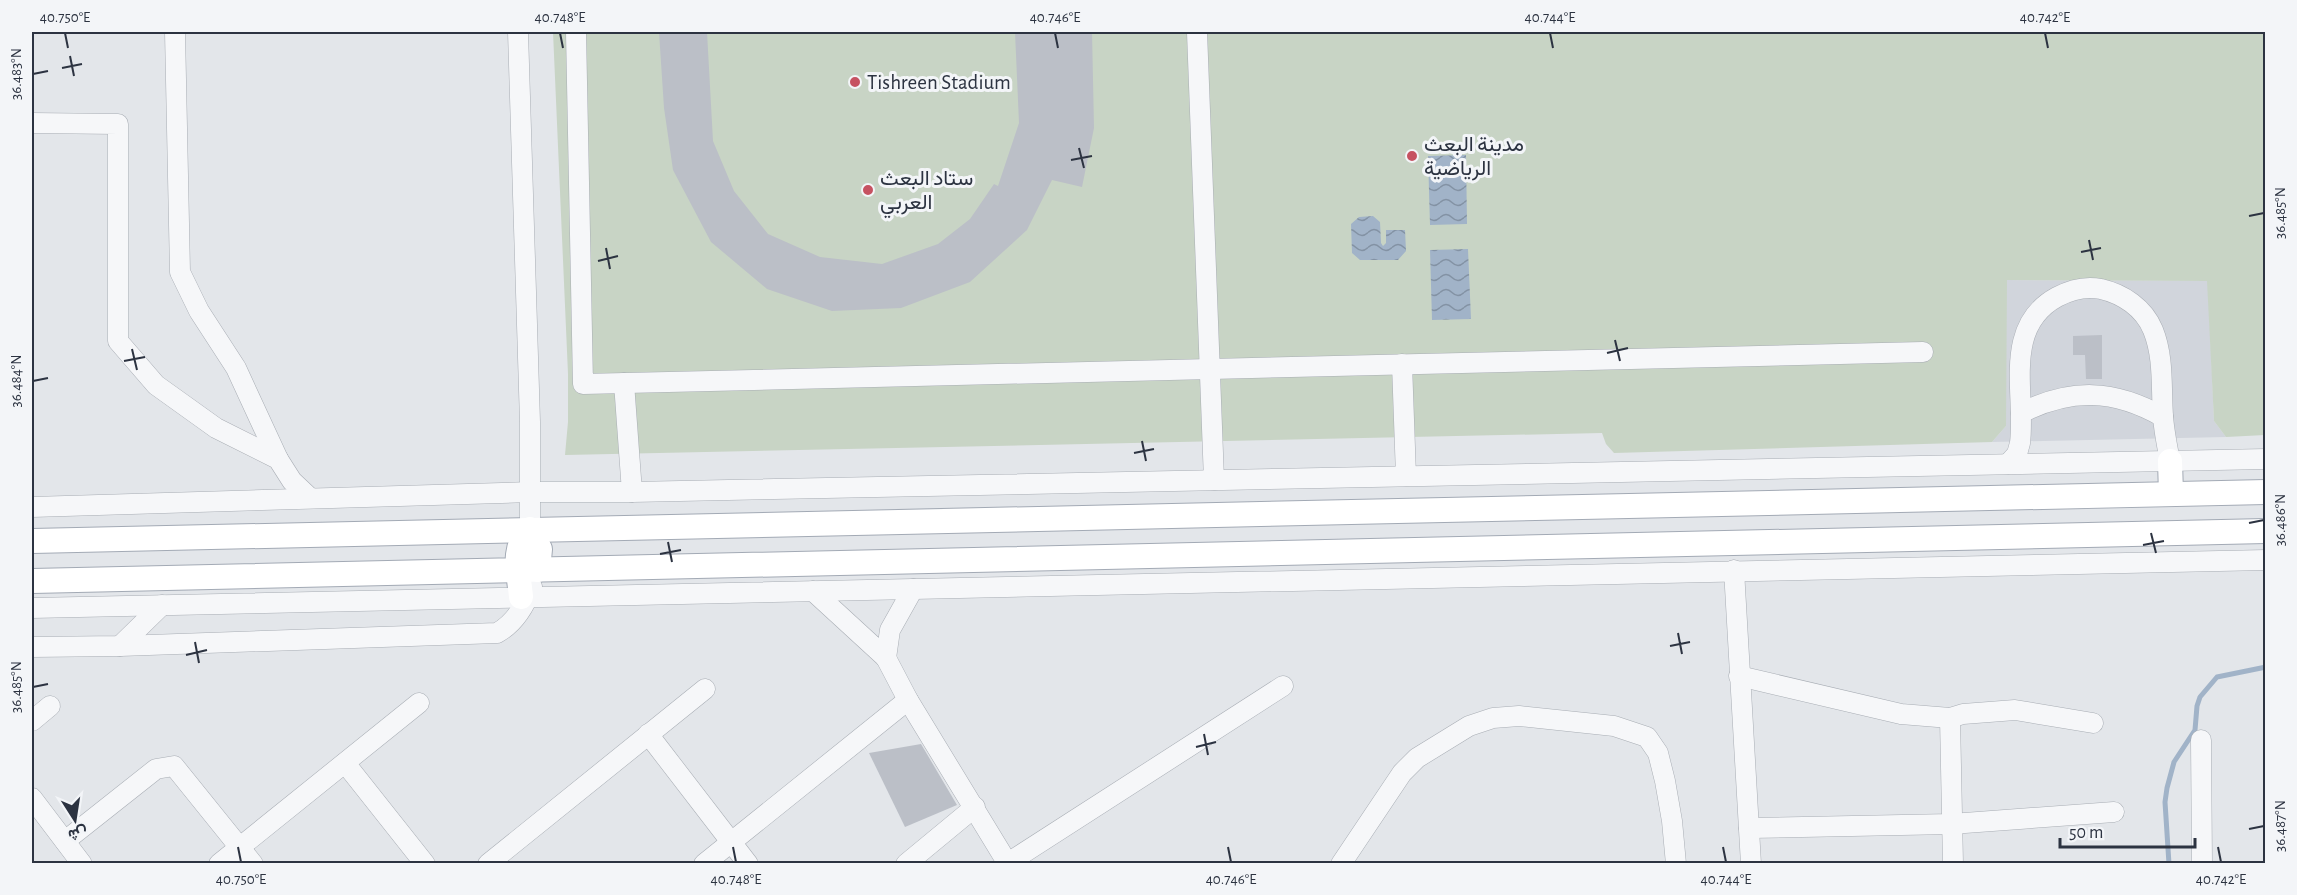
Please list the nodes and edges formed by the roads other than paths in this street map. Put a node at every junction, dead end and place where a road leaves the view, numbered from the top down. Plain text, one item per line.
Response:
1 (175, 32) edge
2 (518, 32) edge
3 (576, 32) edge
4 (1197, 32) edge
5 (32, 123) edge
6 (1923, 352) dead end
7 (1402, 364) junction
8 (1211, 369) junction
9 (624, 383) junction
10 (2021, 413) junction
11 (2163, 417) junction
12 (278, 459) junction
13 (2265, 459) edge
14 (2170, 461) junction
15 (2008, 464) junction
16 (1406, 476) junction
17 (1214, 480) junction
18 (531, 492) junction
19 (632, 492) junction
20 (2265, 492) edge
21 (2170, 494) junction
22 (310, 498) junction
23 (32, 507) edge
24 (530, 530) junction
25 (2265, 531) edge
26 (32, 541) edge
27 (2265, 560) edge
28 (1734, 570) junction
29 (528, 571) junction
30 (32, 581) edge
31 (913, 589) junction
32 (813, 591) junction
33 (524, 597) junction
34 (162, 605) junction
35 (32, 608) edge
36 (32, 646) edge
37 (120, 646) junction
38 (885, 658) junction
39 (1739, 676) junction
40 (1283, 686) dead end
41 (705, 688) dead end
42 (908, 700) junction
43 (419, 703) dead end
44 (50, 706) dead end
45 (1950, 718) junction
46 (32, 721) edge
47 (2093, 723) dead end
48 (648, 734) junction
49 (2201, 740) dead end
50 (345, 763) junction
51 (32, 798) edge
52 (975, 807) junction
53 (2115, 812) dead end
54 (1951, 825) junction
55 (1749, 828) junction
56 (65, 841) junction
57 (731, 842) junction
58 (240, 847) junction
59 (1008, 863) edge
60 (82, 864) edge
61 (219, 864) edge
62 (253, 864) edge
63 (425, 864) edge
64 (488, 864) edge
65 (704, 864) edge
66 (748, 864) edge
67 (906, 864) edge
68 (1341, 864) edge
69 (1676, 864) edge
70 (1751, 864) edge
71 (1953, 864) edge
72 (2202, 864) edge

1 - 12 street
2 - 18 street
3 - 9 street
4 - 8 street
5 - 12 street
6 - 7 street
7 - 8 street
7 - 16 street
8 - 9 street
8 - 17 street
9 - 19 street
10 - 11 street
10 - 11 street
10 - 15 street
11 - 14 street
12 - 22 street
13 - 14 street
14 - 15 street
14 - 21 main road
15 - 16 street
16 - 17 street
17 - 19 street
18 - 19 street
18 - 22 street
18 - 24 street
20 - 21 main road
21 - 24 main road
22 - 23 street
24 - 26 main road
24 - 29 main road
25 - 29 main road
27 - 28 street
28 - 31 street
28 - 39 street
29 - 30 main road
29 - 33 main road
31 - 32 street
31 - 38 street
32 - 33 street
32 - 38 street
33 - 34 street
33 - 37 street
34 - 35 street
34 - 37 street
36 - 37 street
38 - 42 street
39 - 45 street
39 - 55 street
40 - 59 street
41 - 48 street
42 - 52 street
42 - 57 street
43 - 50 street
44 - 46 street
45 - 47 street
45 - 54 street
48 - 57 street
48 - 64 street
49 - 72 street
50 - 58 street
50 - 63 street
51 - 56 street
52 - 59 street
52 - 67 street
53 - 54 street
54 - 55 street
54 - 71 street
55 - 70 street
56 - 58 street
56 - 60 street
57 - 65 street
57 - 66 street
58 - 61 street
58 - 62 street
68 - 69 street

